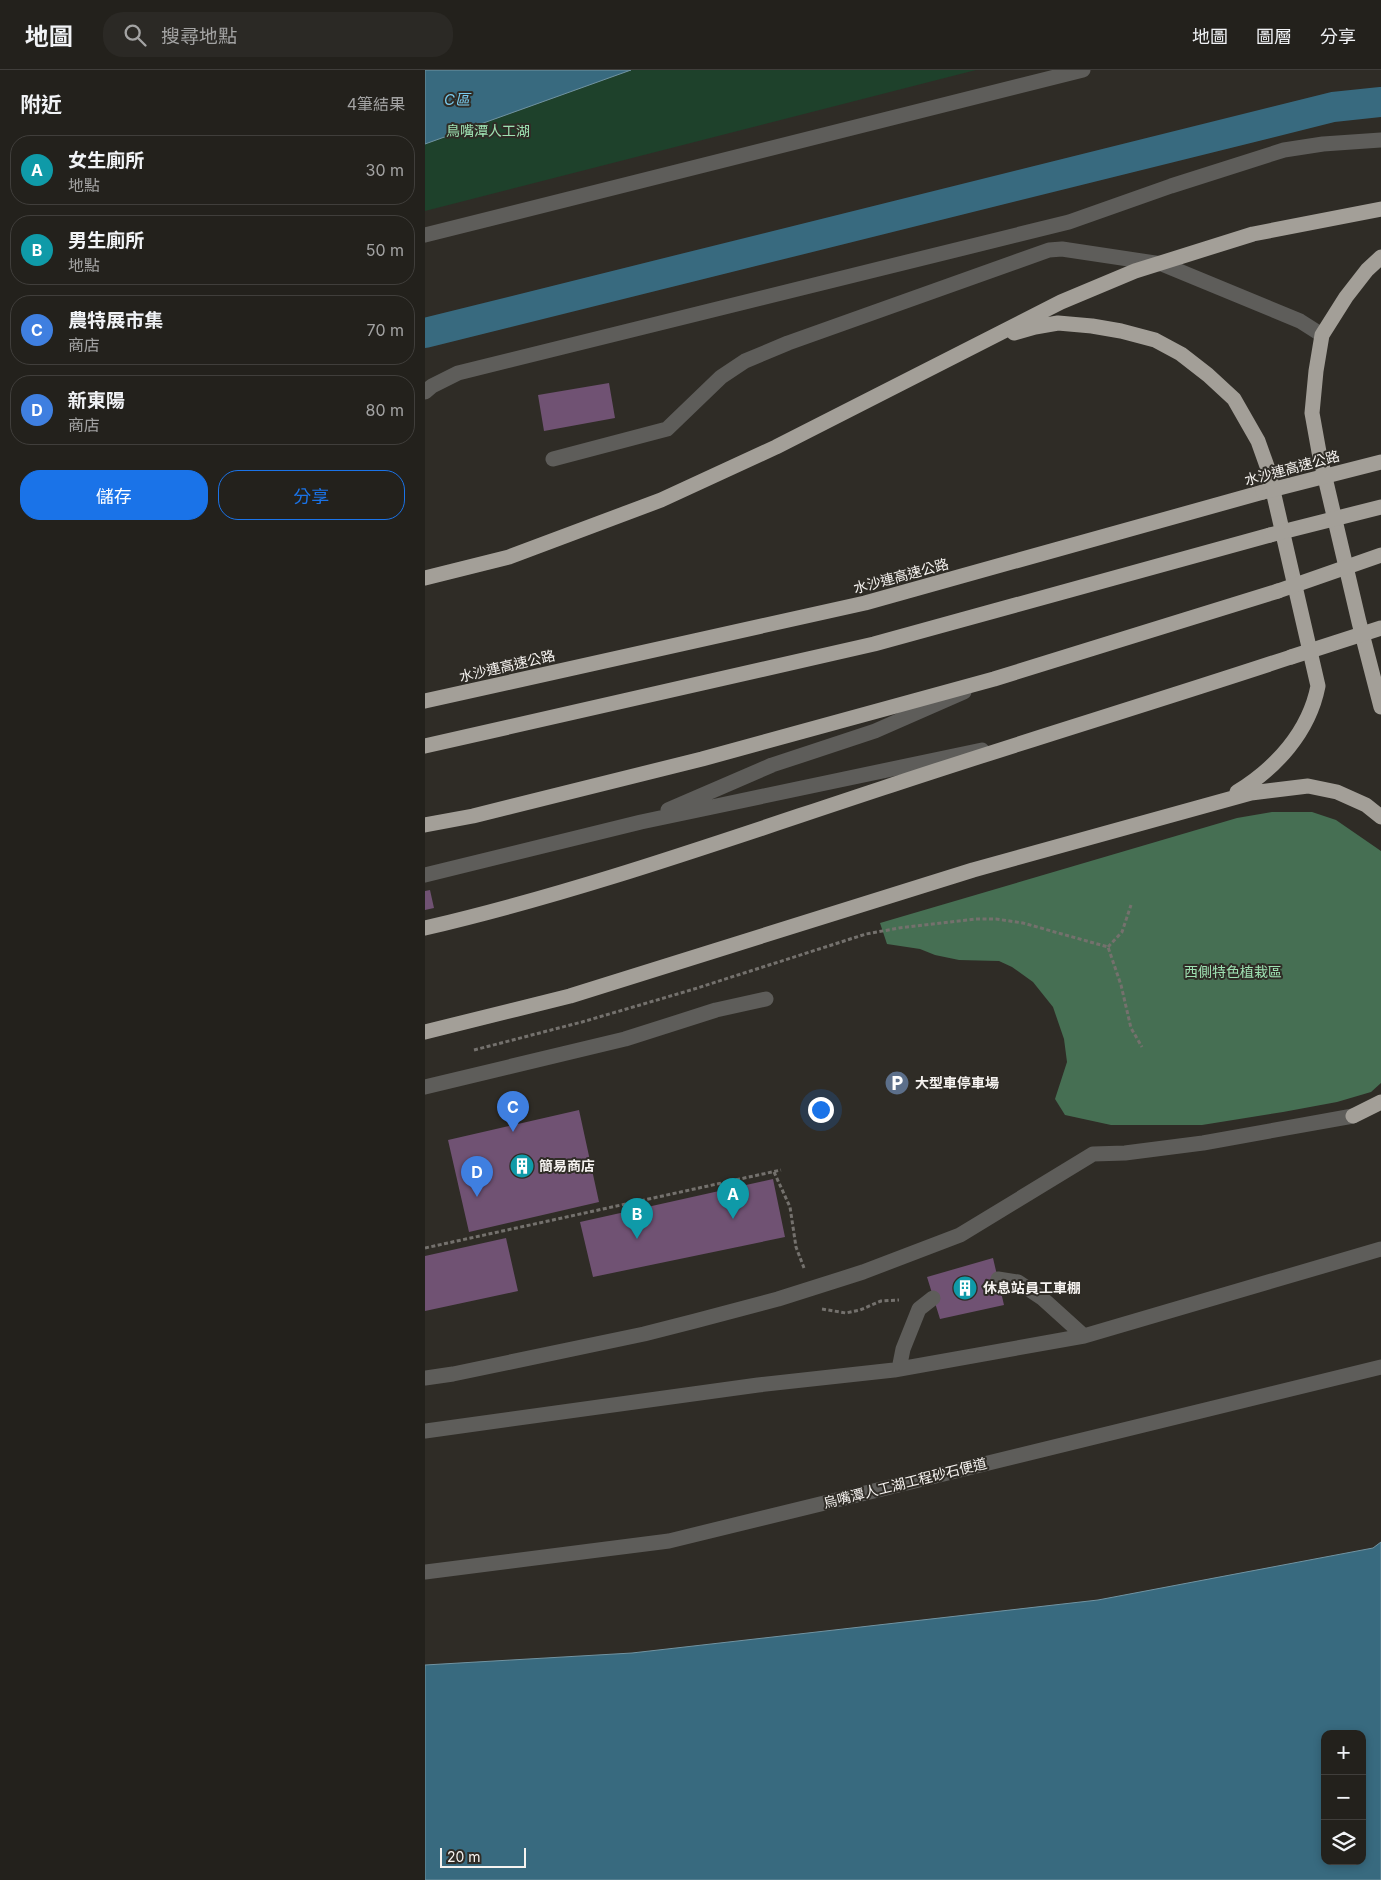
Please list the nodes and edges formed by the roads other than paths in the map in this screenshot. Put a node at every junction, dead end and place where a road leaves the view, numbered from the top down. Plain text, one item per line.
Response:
1 (1083, 70) edge
2 (1381, 140) edge
3 (1381, 209) edge
4 (425, 235) edge
5 (1381, 257) edge
6 (1162, 264) junction
7 (1322, 335) junction
8 (974, 345) junction
9 (425, 392) edge
10 (553, 458) dead end
11 (1381, 462) edge
12 (1381, 507) edge
13 (1381, 555) edge
14 (425, 578) edge
15 (1381, 628) edge
16 (995, 679) junction
17 (425, 701) edge
18 (1381, 707) edge
19 (1019, 743) junction
20 (425, 746) edge
21 (1226, 799) junction
22 (1381, 817) edge
23 (641, 822) junction
24 (425, 825) edge
25 (425, 874) edge
26 (425, 928) edge
27 (766, 999) dead end
28 (425, 1032) edge
29 (425, 1087) edge
30 (1381, 1102) edge
31 (1381, 1111) edge
32 (1353, 1116) junction
33 (1381, 1249) edge
34 (998, 1279) dead end
35 (933, 1298) dead end
36 (1084, 1336) junction
37 (1381, 1367) edge
38 (899, 1369) junction
39 (425, 1378) edge
40 (425, 1432) edge
41 (425, 1572) edge

1 - 4 street
2 - 9 street
3 - 6 highway
5 - 7 highway
6 - 7 street
6 - 8 highway
6 - 10 street
7 - 18 highway
8 - 14 highway
8 - 21 highway
11 - 17 highway, 水沙連高速公路, bridge
12 - 20 highway, bridge
13 - 16 highway, bridge
15 - 19 highway, bridge
16 - 23 street
16 - 24 highway
19 - 23 street
19 - 26 highway
21 - 22 highway
21 - 28 highway
23 - 25 street
27 - 29 street
30 - 32 highway
31 - 32 highway
32 - 39 street
33 - 36 street
34 - 36 street
35 - 38 street
36 - 38 street
37 - 41 street, 烏嘴潭人工湖工程砂石便道
38 - 40 street

